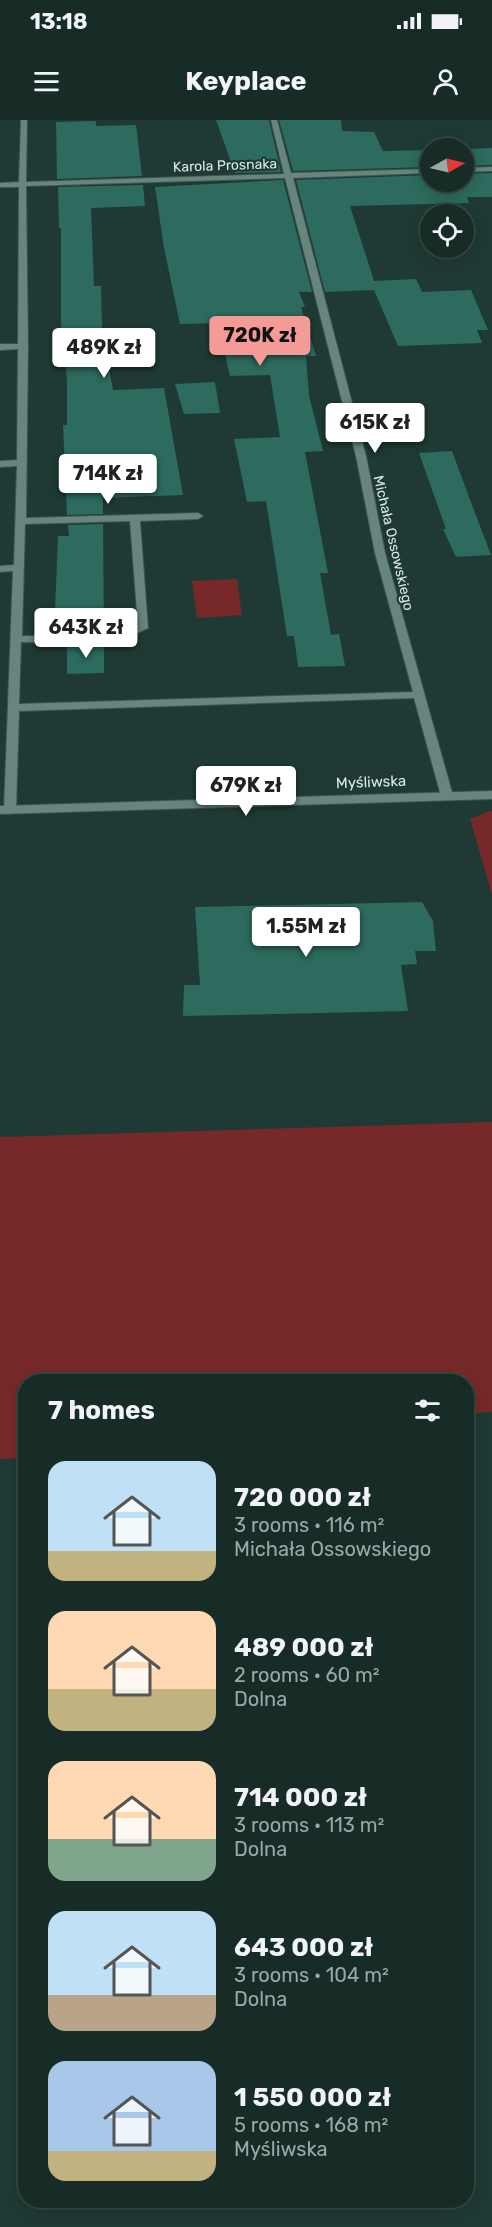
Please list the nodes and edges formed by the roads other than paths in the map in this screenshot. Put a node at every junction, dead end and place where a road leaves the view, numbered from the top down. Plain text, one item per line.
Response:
1 (24, 120) edge
2 (274, 120) edge
3 (492, 169) edge
4 (474, 170) edge
5 (420, 171) edge
6 (290, 176) junction
7 (0, 185) edge
8 (21, 185) junction
9 (0, 346) edge
10 (24, 346) junction
11 (22, 463) junction
12 (0, 464) edge
13 (198, 516) dead end
14 (135, 518) junction
15 (19, 521) junction
16 (17, 568) junction
17 (0, 569) edge
18 (17, 639) junction
19 (417, 694) junction
20 (13, 708) junction
21 (492, 795) edge
22 (447, 796) junction
23 (5, 810) edge

1 - 8 street
2 - 6 street, Michała Ossowskiego
3 - 4 street
5 - 6 street, Karola Prosnaka
6 - 8 street, Karola Prosnaka
6 - 19 street, Michała Ossowskiego
7 - 8 street, Karola Prosnaka
8 - 10 street
9 - 10 street
10 - 11 street
11 - 12 street
11 - 15 street
13 - 14 street
14 - 15 street
14 - 18 street
15 - 16 street
16 - 17 street
16 - 18 street
18 - 20 street
19 - 20 street
19 - 22 street, Michała Ossowskiego
20 - 23 street
21 - 22 street, Myśliwska
22 - 23 street, Myśliwska

